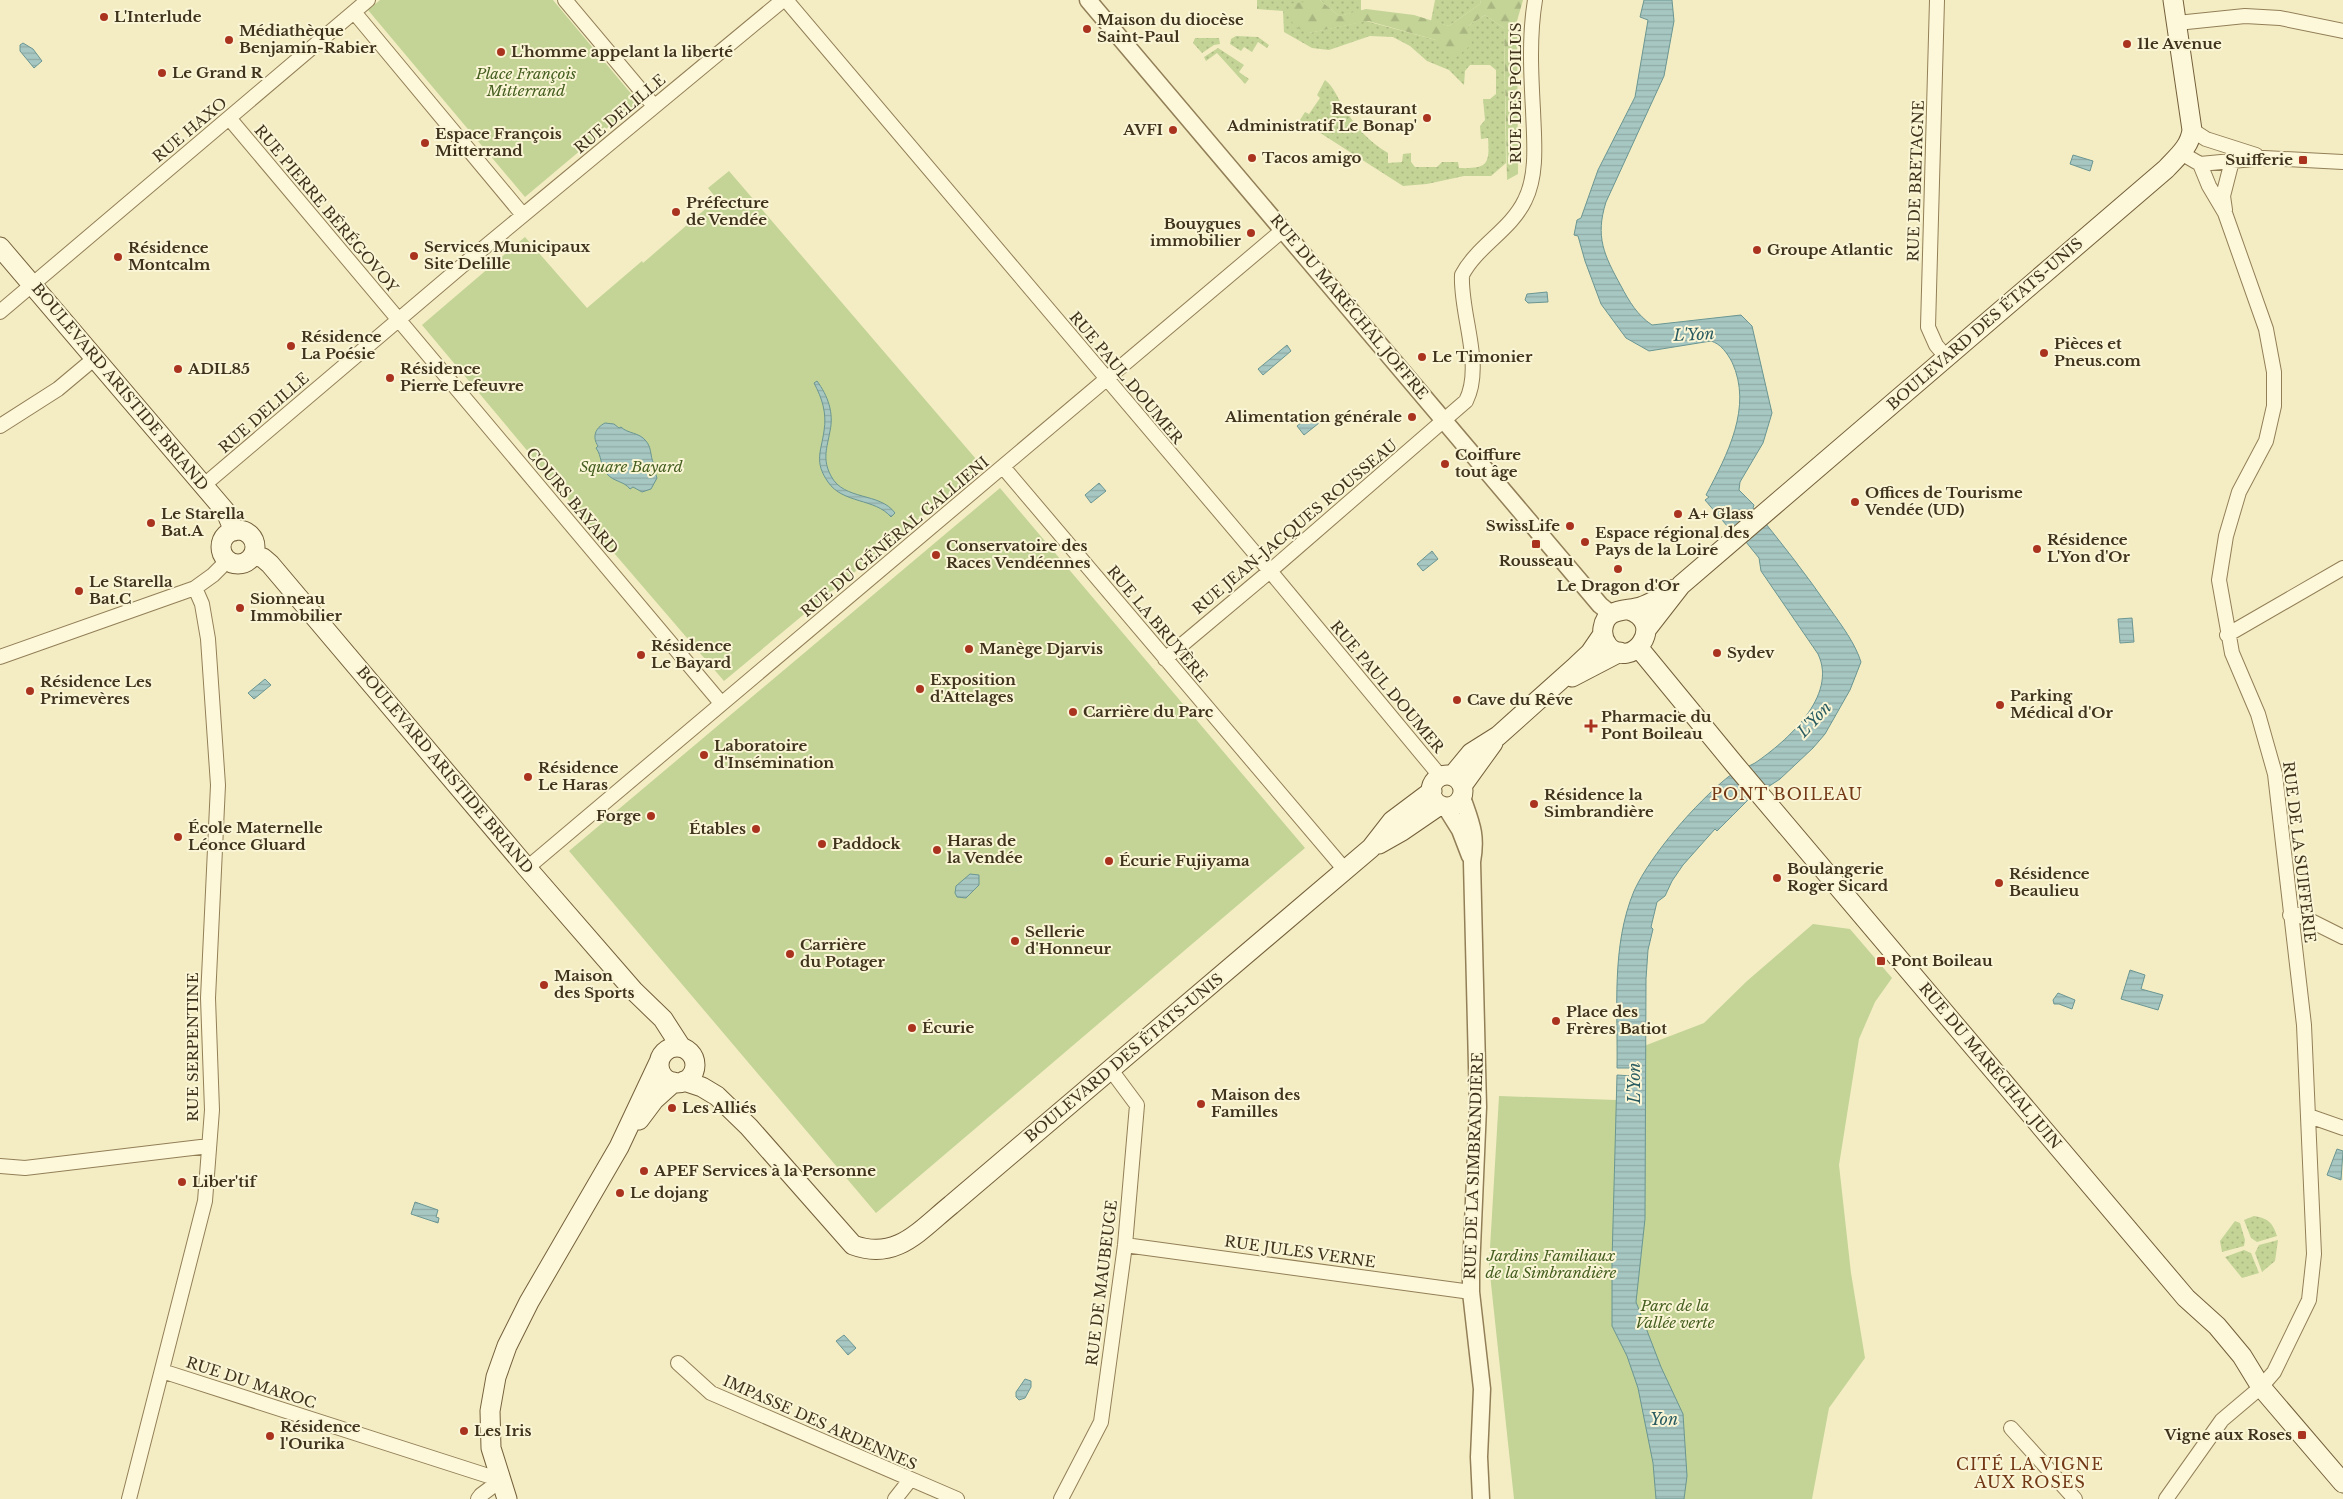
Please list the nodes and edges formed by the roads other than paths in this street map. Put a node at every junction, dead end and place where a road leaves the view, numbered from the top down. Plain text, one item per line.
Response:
1 (368, 0) edge
2 (565, 0) edge
3 (785, 0) edge
4 (1535, 0) edge
5 (1937, 0) edge
6 (2173, 0) edge
7 (1094, 2) edge
8 (354, 12) junction
9 (2177, 23) junction
10 (2343, 31) edge
11 (654, 106) junction
12 (229, 118) junction
13 (2192, 130) junction
14 (2181, 153) junction
15 (2233, 155) junction
16 (2343, 162) edge
17 (2200, 164) junction
18 (2225, 213) junction
19 (523, 215) junction
20 (1283, 230) junction
21 (0, 247) edge
22 (33, 284) junction
23 (5, 308) edge
24 (398, 320) junction
25 (1946, 357) junction
26 (95, 358) junction
27 (1106, 379) junction
28 (1445, 420) junction
29 (0, 426) edge
30 (1003, 467) junction
31 (204, 485) junction
32 (234, 531) junction
33 (254, 555) junction
34 (228, 560) junction
35 (2343, 568) edge
36 (1270, 571) junction
37 (1681, 585) junction
38 (195, 588) junction
39 (1629, 610) junction
40 (1611, 614) junction
41 (1646, 630) junction
42 (1603, 634) junction
43 (2227, 635) junction
44 (1629, 650) junction
45 (0, 657) edge
46 (1165, 659) junction
47 (1545, 696) junction
48 (721, 702) junction
49 (1448, 791) junction
50 (527, 868) junction
51 (1345, 870) junction
52 (2290, 915) junction
53 (2343, 938) edge
54 (668, 1053) junction
55 (694, 1060) junction
56 (1111, 1070) junction
57 (679, 1082) junction
58 (2309, 1116) junction
59 (749, 1127) junction
60 (2343, 1128) edge
61 (209, 1146) junction
62 (619, 1147) junction
63 (0, 1166) edge
64 (1125, 1245) junction
65 (868, 1251) joint
66 (1471, 1292) junction
67 (678, 1363) dead end
68 (162, 1371) junction
69 (2260, 1387) junction
70 (2011, 1428) dead end
71 (501, 1480) junction
72 (910, 1480) junction
73 (2343, 1483) edge
74 (129, 1499) edge
75 (478, 1499) edge
76 (507, 1499) edge
77 (895, 1499) edge
78 (957, 1499) edge
79 (1061, 1499) edge
80 (1481, 1499) edge
81 (2075, 1499) edge
82 (2166, 1499) edge

1 - 8 street, RUE HAXO
2 - 11 street
3 - 11 street, RUE DELILLE
3 - 27 street, RUE PAUL DOUMER
4 - 28 street, RUE DES POILUS
5 - 25 street, RUE DE BRETAGNE
6 - 9 main road
7 - 20 street, RUE DU MARÉCHAL JOFFRE
8 - 12 street, RUE HAXO
8 - 19 street
9 - 10 street
9 - 13 main road
11 - 19 street, RUE DELILLE
12 - 22 street, RUE HAXO
12 - 24 street, RUE PIERRE BÉRÉGOVOY
13 - 14 main road, BOULEVARD DES ÉTATS-UNIS
13 - 15 street
14 - 17 street
14 - 25 main road, BOULEVARD DES ÉTATS-UNIS
15 - 16 street
15 - 17 street
15 - 18 street, RUE DE LA SUIFFERIE
17 - 18 street, RUE DE LA SUIFFERIE
18 - 43 street, RUE DE LA SUIFFERIE
19 - 24 street, RUE DELILLE
20 - 27 street, RUE DU GÉNÉRAL GALLIENI
20 - 28 street, RUE DU MARÉCHAL JOFFRE
21 - 22 main road, BOULEVARD ARISTIDE BRIAND
22 - 23 street, RUE HAXO
22 - 26 main road, BOULEVARD ARISTIDE BRIAND
24 - 31 street, RUE DELILLE
24 - 48 street, COURS BAYARD
25 - 37 main road, BOULEVARD DES ÉTATS-UNIS
26 - 29 street
26 - 31 main road, BOULEVARD ARISTIDE BRIAND
27 - 30 street, RUE DU GÉNÉRAL GALLIENI
27 - 36 street, RUE PAUL DOUMER
28 - 36 street, RUE JEAN-JACQUES ROUSSEAU
28 - 40 street, RUE DU MARÉCHAL JOFFRE
30 - 46 street, RUE LA BRUYÈRE
30 - 48 street, RUE DU GÉNÉRAL GALLIENI
31 - 32 main road, BOULEVARD ARISTIDE BRIAND
32 - 33 main road
32 - 34 main road
33 - 34 main road
33 - 50 main road, BOULEVARD ARISTIDE BRIAND
34 - 38 street
35 - 43 street
36 - 46 street, RUE JEAN-JACQUES ROUSSEAU
36 - 49 street, RUE PAUL DOUMER
37 - 39 main road
37 - 41 main road
38 - 45 street
38 - 61 street, RUE SERPENTINE
39 - 40 main road
39 - 41 main road
40 - 42 main road
41 - 44 main road
42 - 44 main road
42 - 47 main road, BOULEVARD DES ÉTATS-UNIS
43 - 52 street, RUE DE LA SUIFFERIE
44 - 47 main road, BOULEVARD DES ÉTATS-UNIS
44 - 69 main road, RUE DU MARÉCHAL JUIN
46 - 51 street, RUE LA BRUYÈRE
47 - 49 main road, BOULEVARD DES ÉTATS-UNIS
48 - 50 street, RUE DU GÉNÉRAL GALLIENI
49 - 51 main road, BOULEVARD DES ÉTATS-UNIS
49 - 66 street, RUE DE LA SIMBRANDIÈRE
50 - 54 main road, BOULEVARD ARISTIDE BRIAND
51 - 56 main road, BOULEVARD DES ÉTATS-UNIS
52 - 53 street
52 - 58 street, RUE DE LA SUIFFERIE
54 - 55 main road, BOULEVARD ARISTIDE BRIAND
54 - 57 main road, BOULEVARD ARISTIDE BRIAND
54 - 62 main road
55 - 57 main road
55 - 59 main road, BOULEVARD ARISTIDE BRIAND
56 - 64 street, RUE DE MAUBEUGE
56 - 65 main road, BOULEVARD DES ÉTATS-UNIS
57 - 59 main road, BOULEVARD ARISTIDE BRIAND
57 - 62 main road
58 - 60 street
58 - 69 street, RUE DE LA SUIFFERIE
59 - 65 main road, BOULEVARD ARISTIDE BRIAND
61 - 63 street
61 - 68 street, RUE SERPENTINE
62 - 71 main road
64 - 66 street, RUE JULES VERNE
64 - 79 street, RUE DE MAUBEUGE
66 - 80 street, RUE DE LA SIMBRANDIÈRE
67 - 72 street, IMPASSE DES ARDENNES
68 - 71 street, RUE DU MAROC
68 - 74 street, RUE SERPENTINE
69 - 73 main road, RUE DU MARÉCHAL JUIN
69 - 82 street, RUE DE LA SUIFFERIE
70 - 81 street
71 - 75 street
71 - 76 main road
72 - 77 street
72 - 78 street, IMPASSE DES ARDENNES

